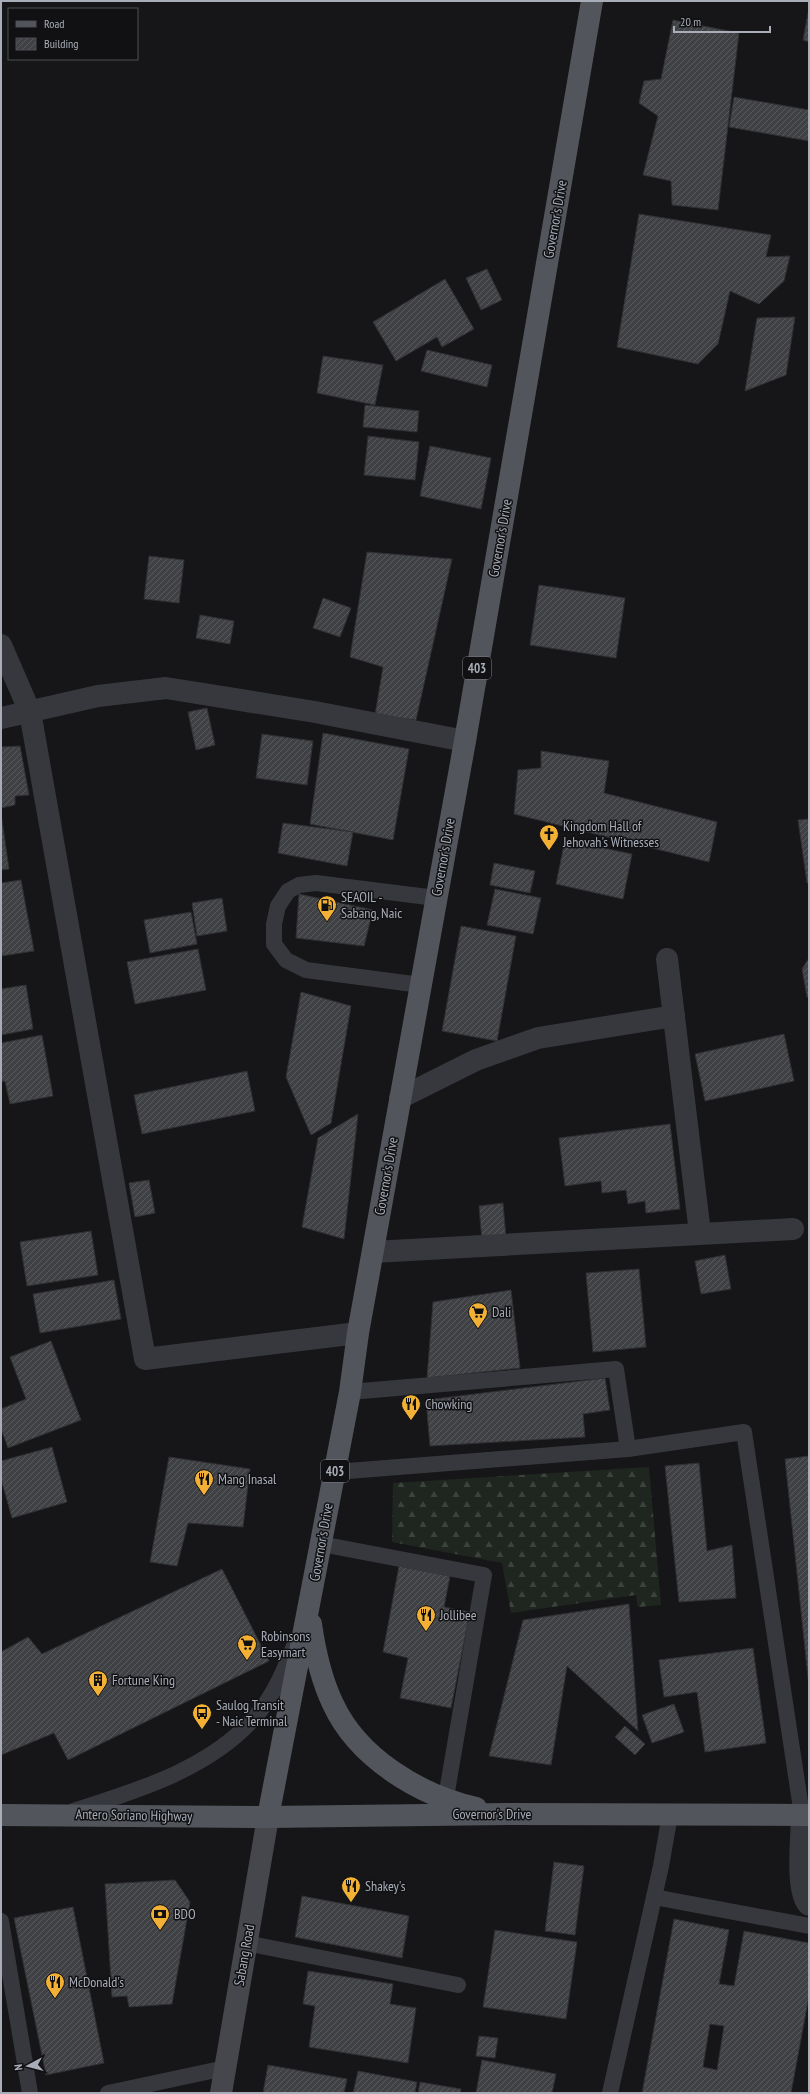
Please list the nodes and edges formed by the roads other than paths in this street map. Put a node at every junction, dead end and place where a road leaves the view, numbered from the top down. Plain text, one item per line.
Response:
1 (592, 1) edge
2 (1, 645) edge
3 (30, 712) junction
4 (1, 718) edge
5 (465, 741) junction
6 (436, 898) junction
7 (667, 959) dead end
8 (420, 985) junction
9 (674, 1016) junction
10 (400, 1098) junction
11 (793, 1229) dead end
12 (700, 1233) junction
13 (373, 1252) junction
14 (358, 1334) junction
15 (350, 1392) junction
16 (628, 1449) junction
17 (334, 1472) junction
18 (321, 1544) junction
19 (310, 1609) junction
20 (445, 1806) junction
21 (1, 1815) edge
22 (64, 1815) junction
23 (670, 1815) junction
24 (806, 1815) edge
25 (268, 1817) junction
26 (654, 1897) junction
27 (809, 1906) edge
28 (1, 1921) edge
29 (809, 1926) edge
30 (246, 1943) junction
31 (458, 1985) dead end
32 (225, 2068) junction
33 (30, 2093) edge
34 (108, 2093) edge
35 (221, 2093) edge
36 (610, 2093) edge

1 - 5 main road, Governor's Drive / 403
2 - 3 street
3 - 4 street
3 - 5 street
3 - 14 street
5 - 6 main road, Governor's Drive / 403
6 - 8 main road, Governor's Drive / 403
6 - 8 lane
7 - 9 street
8 - 10 main road, Governor's Drive / 403
9 - 10 street
9 - 12 street
10 - 13 main road, Governor's Drive / 403
11 - 12 street
12 - 13 street
13 - 14 main road, Governor's Drive / 403
14 - 15 main road, Governor's Drive / 403
15 - 16 lane
15 - 17 main road, Governor's Drive / 403
16 - 17 lane
16 - 24 lane
17 - 18 main road, Governor's Drive / 403
18 - 19 main road, Governor's Drive / 403
18 - 20 lane
19 - 20 main road
19 - 22 lane
19 - 25 main road, Governor's Drive / 403
20 - 23 main road, Governor's Drive
20 - 25 main road, Governor's Drive
21 - 22 main road, Antero Soriano Highway
22 - 25 main road, Antero Soriano Highway
23 - 24 main road, Governor's Drive
23 - 26 lane
24 - 27 street
25 - 30 main road, Sabang Road / 403
26 - 29 lane
26 - 36 lane
28 - 33 lane
30 - 31 lane
30 - 32 main road, Sabang Road / 403
32 - 34 lane
32 - 35 main road, Sabang Road / 403

